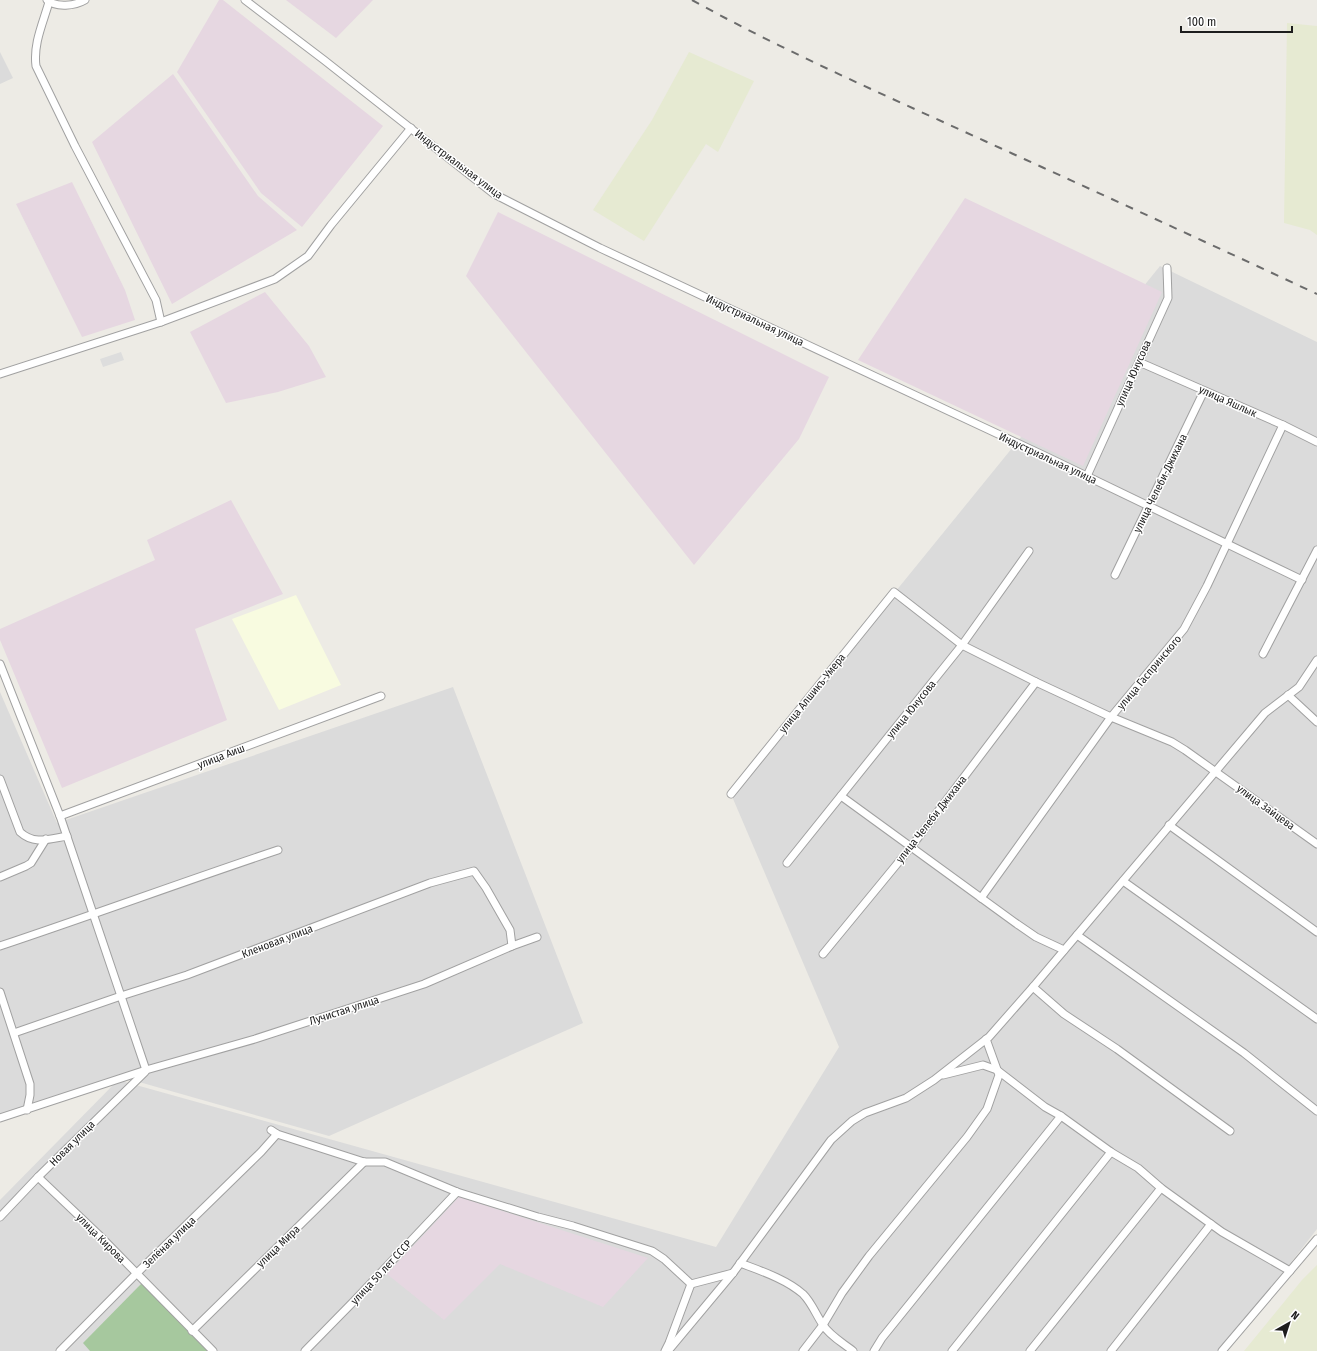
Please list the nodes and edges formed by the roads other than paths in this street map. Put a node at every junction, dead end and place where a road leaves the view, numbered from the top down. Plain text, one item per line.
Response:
1 (85, 0) edge
2 (245, 0) edge
3 (48, 1) edge
4 (411, 128) junction
5 (1167, 268) dead end
6 (161, 322) junction
7 (1139, 362) junction
8 (0, 374) edge
9 (1204, 391) junction
10 (1284, 426) junction
11 (1317, 442) edge
12 (1087, 476) junction
13 (1149, 506) junction
14 (1227, 544) junction
15 (1317, 550) edge
16 (1029, 551) dead end
17 (1115, 575) dead end
18 (1302, 580) junction
19 (894, 592) joint
20 (962, 645) junction
21 (1263, 654) dead end
22 (1317, 660) edge
23 (0, 664) edge
24 (1036, 682) junction
25 (1288, 695) junction
26 (381, 696) dead end
27 (1111, 717) junction
28 (1317, 722) edge
29 (1216, 771) junction
30 (0, 779) edge
31 (731, 794) dead end
32 (841, 796) junction
33 (60, 816) junction
34 (1169, 825) junction
35 (67, 836) junction
36 (46, 839) junction
37 (1317, 844) edge
38 (911, 847) junction
39 (278, 850) dead end
40 (788, 863) dead end
41 (0, 876) edge
42 (1123, 881) junction
43 (980, 898) junction
44 (93, 915) junction
45 (1317, 932) edge
46 (1077, 935) junction
47 (537, 937) dead end
48 (0, 946) edge
49 (512, 946) junction
50 (1064, 950) junction
51 (823, 954) dead end
52 (1033, 987) junction
53 (0, 992) edge
54 (121, 996) junction
55 (1317, 1019) edge
56 (14, 1032) junction
57 (986, 1039) junction
58 (146, 1070) junction
59 (997, 1070) junction
60 (939, 1076) junction
61 (27, 1110) junction
62 (1317, 1111) edge
63 (1061, 1116) junction
64 (0, 1118) edge
65 (1230, 1131) dead end
66 (1111, 1152) junction
67 (364, 1162) junction
68 (38, 1177) junction
69 (1161, 1188) junction
70 (457, 1192) junction
71 (0, 1217) edge
72 (1211, 1224) junction
73 (1317, 1239) edge
74 (740, 1263) junction
75 (1290, 1271) junction
76 (733, 1273) junction
77 (136, 1274) junction
78 (691, 1284) junction
79 (823, 1326) junction
80 (192, 1331) junction
81 (60, 1351) edge
82 (214, 1351) edge
83 (305, 1351) edge
84 (664, 1351) edge
85 (668, 1351) edge
86 (803, 1351) edge
87 (853, 1351) edge
88 (874, 1351) edge
89 (952, 1351) edge
90 (1030, 1351) edge
91 (1111, 1351) edge
92 (1222, 1351) edge

1 - 3 street
2 - 4 street, Индустриальная улица
3 - 6 street
4 - 6 street
4 - 12 street, Индустриальная улица
5 - 7 street, улица Юнусова
6 - 8 street
7 - 9 street, улица Яшлык
7 - 12 street, улица Юнусова
9 - 10 street, улица Яшлык
9 - 13 street, улица Челеби-Джихана
10 - 11 street, улица Яшлык
10 - 14 street, улица Гаспринского
12 - 13 street, Индустриальная улица
13 - 14 street, Индустриальная улица
13 - 17 street, улица Челеби-Джихана
14 - 18 street, Индустриальная улица
14 - 27 street, улица Гаспринского
15 - 18 street
16 - 20 street, улица Юнусова
18 - 21 street
19 - 20 street, улица Зайцева
19 - 31 street, улица Алшикъ-Умера
20 - 24 street, улица Зайцева
20 - 32 street, улица Юнусова
22 - 25 street
23 - 33 street
24 - 27 street, улица Зайцева
24 - 38 street, улица Челеби Джихана
25 - 28 street
25 - 29 street
26 - 33 street, улица Аиш
27 - 29 street, улица Зайцева
27 - 43 street, улица Гаспринского
29 - 34 street
29 - 37 street, улица Зайцева
30 - 36 street
32 - 38 street
32 - 40 street, улица Юнусова
33 - 35 street
34 - 42 street
34 - 45 street
35 - 36 street
35 - 44 street
36 - 41 street
38 - 43 street
38 - 51 street, улица Челеби Джихана
39 - 44 street
42 - 46 street
42 - 55 street
43 - 50 street
44 - 48 street
44 - 54 street
46 - 50 street
46 - 62 street
47 - 49 street, Лучистая улица
49 - 54 street, Кленовая улица
49 - 58 street, Лучистая улица
50 - 52 street
52 - 57 street
52 - 65 street
53 - 56 street
54 - 56 street, Кленовая улица
54 - 58 street
56 - 61 street
57 - 59 street
57 - 60 street
58 - 61 street, Лучистая улица
58 - 68 street, Новая улица
59 - 60 street
59 - 63 street
59 - 79 street
60 - 74 street
61 - 64 street, Лучистая улица
63 - 66 street
63 - 88 street
66 - 69 street
66 - 89 street
67 - 70 street
67 - 77 street, Зелёная улица
67 - 80 street, улица Мира
68 - 71 street, Новая улица
68 - 77 street, улица Кирова
69 - 72 street
69 - 90 street
70 - 78 street
70 - 83 street, улица 50 лет СССР
72 - 75 street
72 - 91 street
73 - 75 street
74 - 76 street
74 - 79 street
75 - 92 street
76 - 78 street
76 - 85 street
77 - 80 street, улица Кирова
77 - 81 street, Зелёная улица
78 - 84 street
79 - 86 street
79 - 87 street
80 - 82 street, улица Кирова

